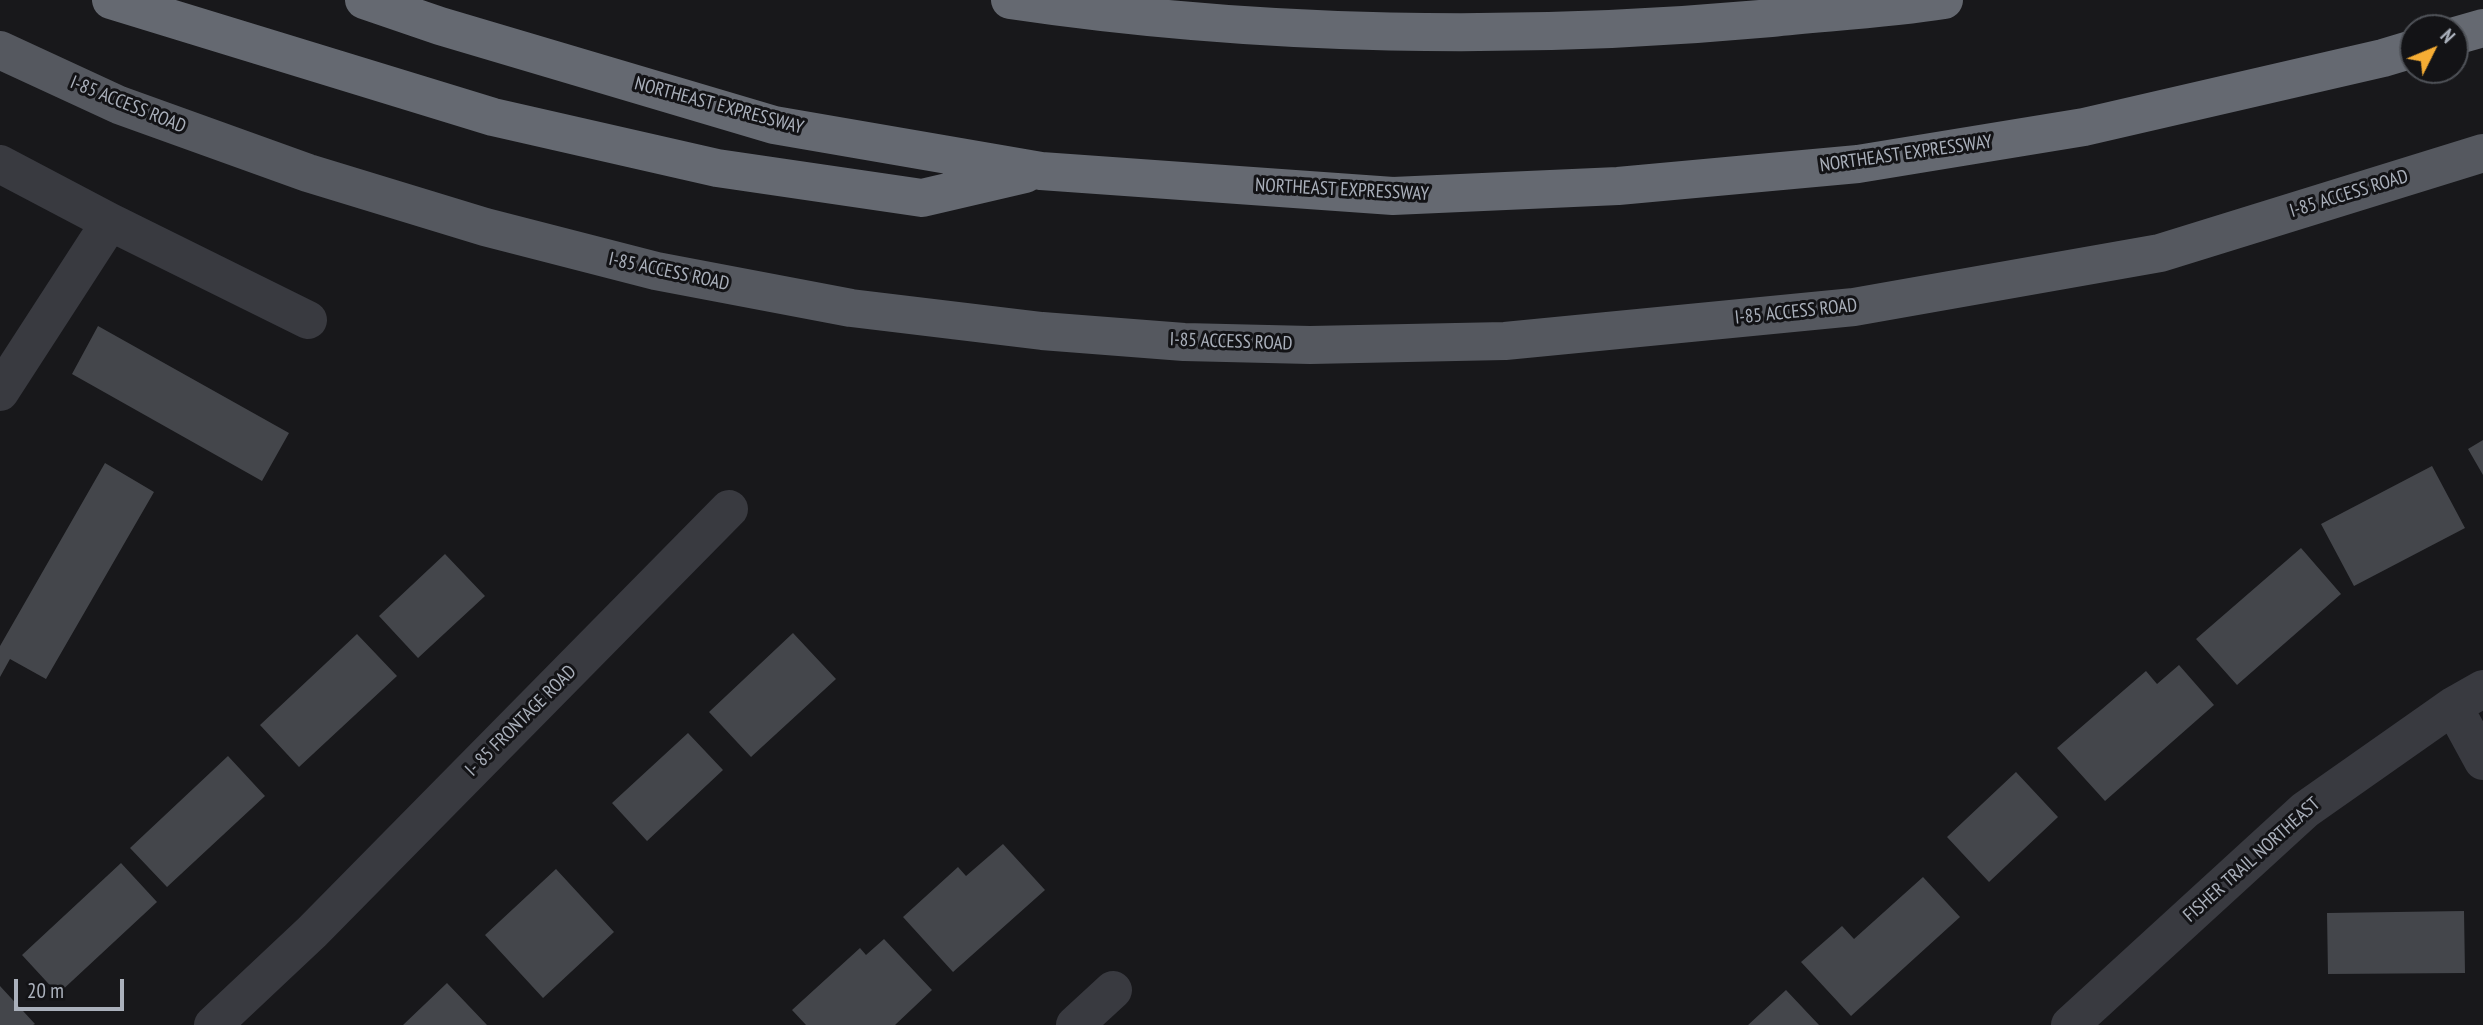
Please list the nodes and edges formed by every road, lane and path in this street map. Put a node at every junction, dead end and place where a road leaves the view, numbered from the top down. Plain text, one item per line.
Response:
1 (111, 0) edge
2 (364, 0) edge
3 (1010, 0) edge
4 (1944, 0) edge
5 (0, 50) edge
6 (2399, 53) edge
7 (2483, 153) edge
8 (0, 164) edge
9 (1041, 171) junction
10 (110, 222) junction
11 (309, 320) dead end
12 (0, 392) edge
13 (729, 509) dead end
14 (2468, 698) edge
15 (2483, 761) edge
16 (1113, 990) dead end
17 (213, 1025) edge
18 (1075, 1025) edge
19 (2070, 1025) edge

1 - 9 highway
2 - 9 highway, NORTHEAST EXPRESSWAY
3 - 4 highway
5 - 7 main road, I-85 ACCESS ROAD
6 - 9 highway, NORTHEAST EXPRESSWAY
8 - 10 street
10 - 11 street
10 - 12 street
13 - 17 street, I- 85 FRONTAGE ROAD
14 - 15 street
14 - 19 street, FISHER TRAIL NORTHEAST
16 - 18 street

